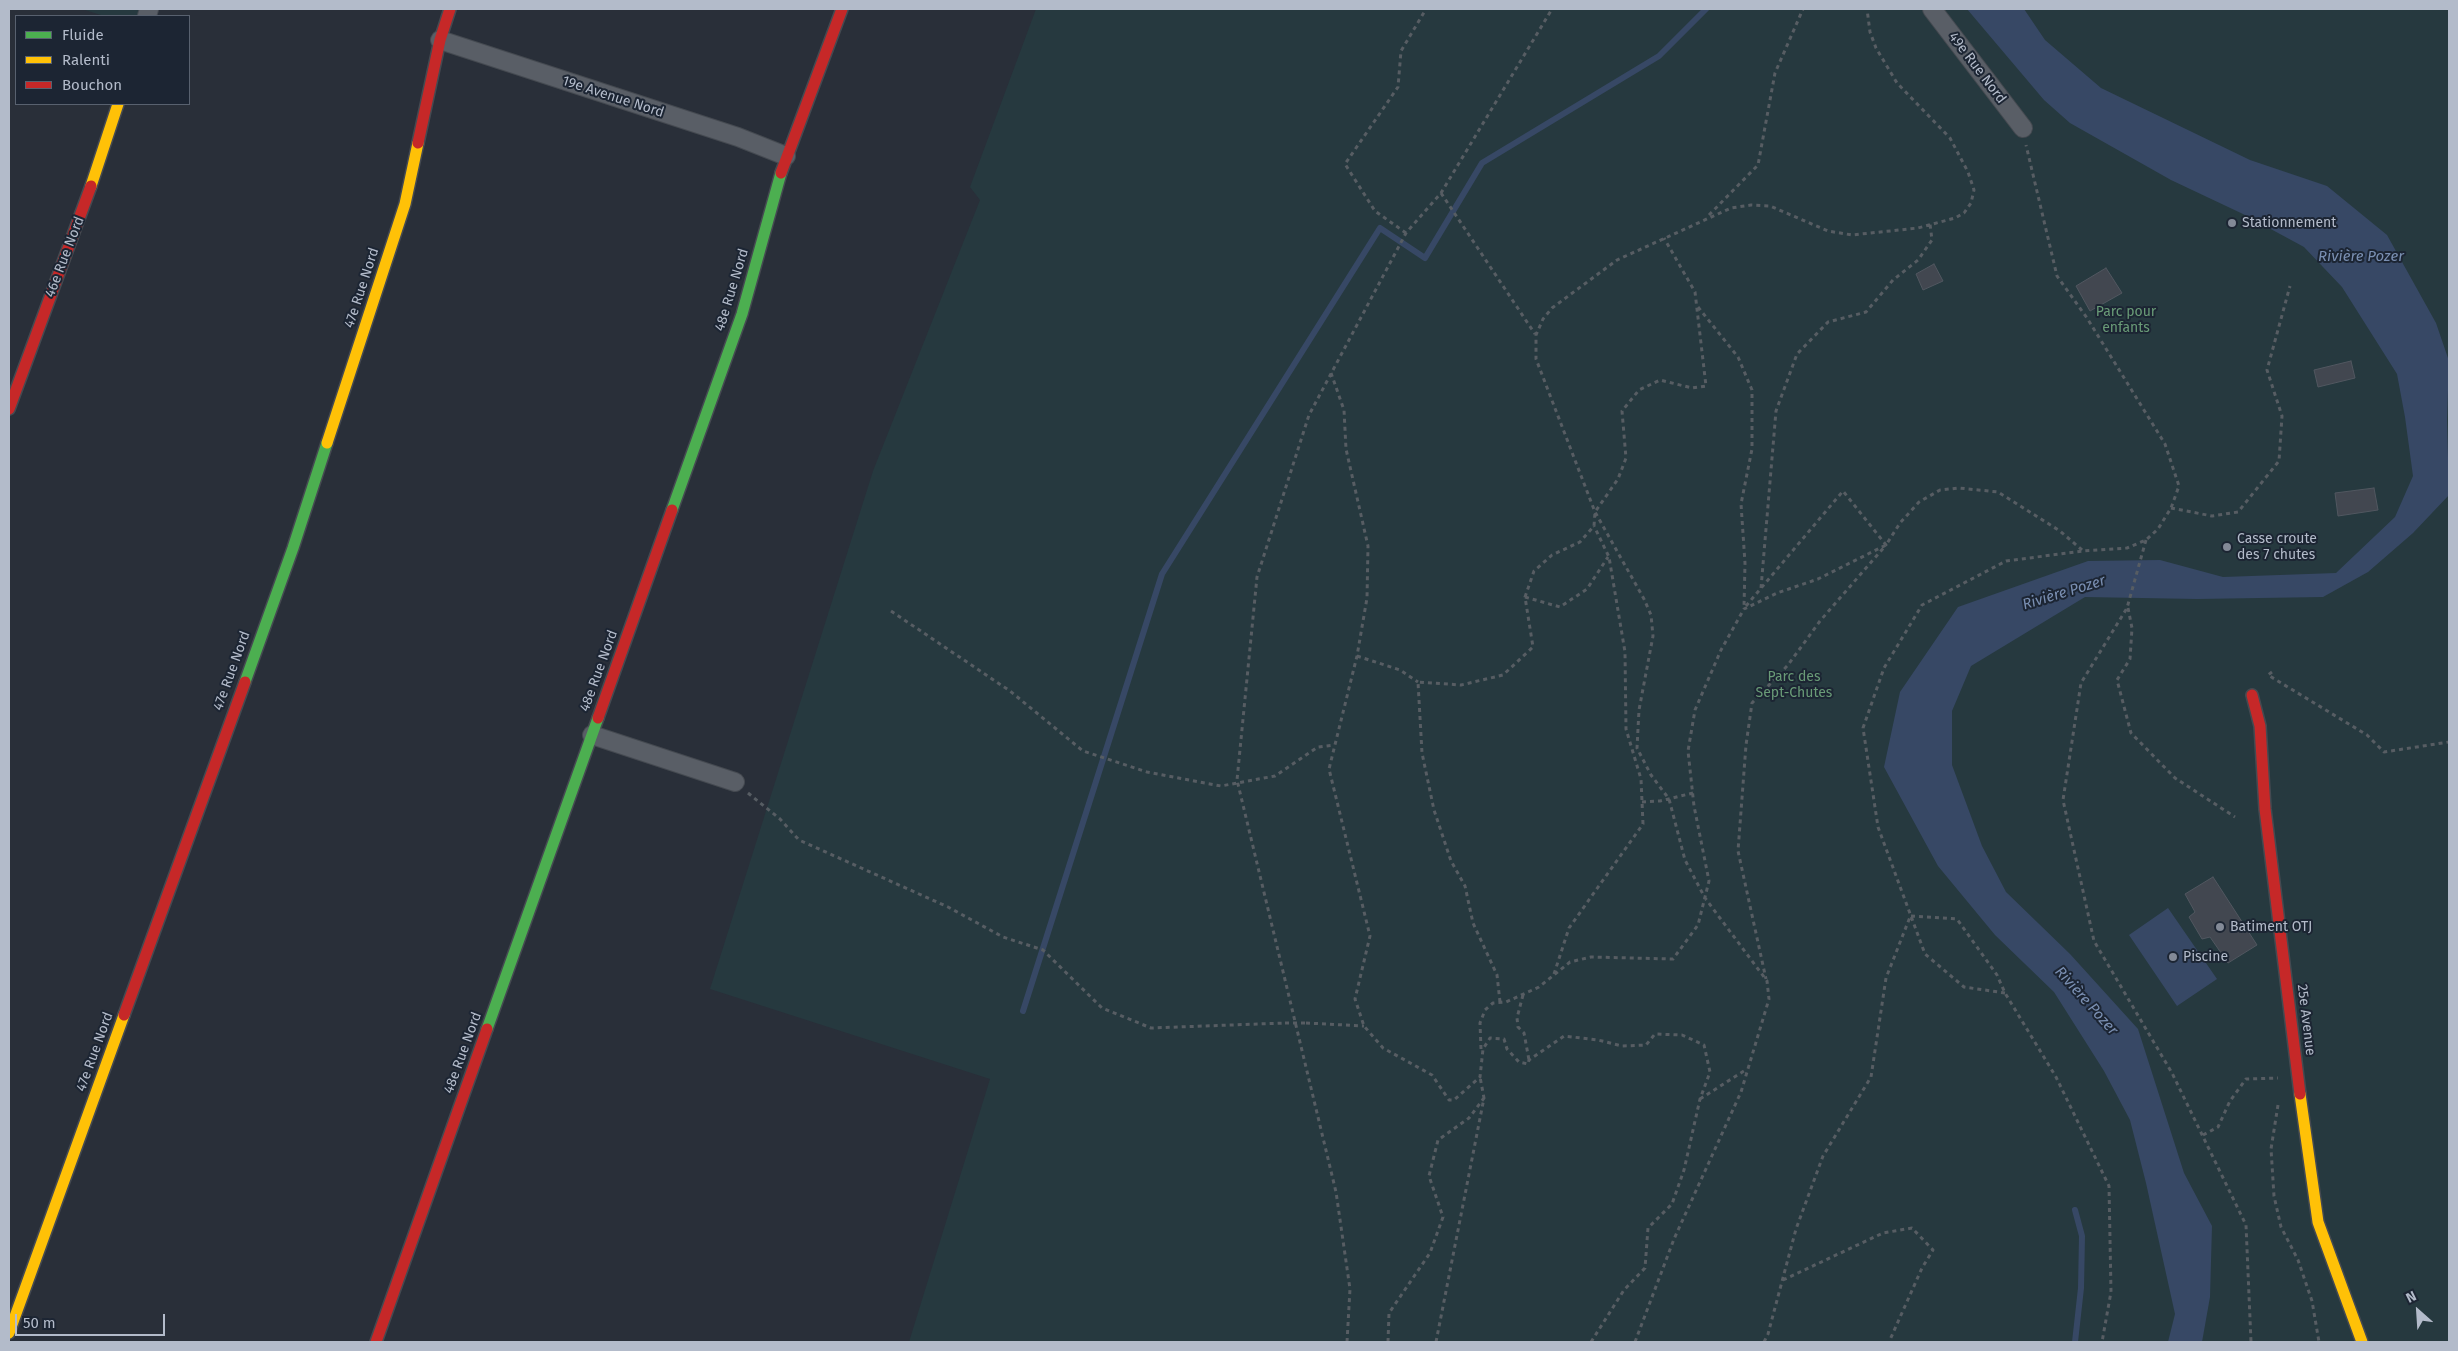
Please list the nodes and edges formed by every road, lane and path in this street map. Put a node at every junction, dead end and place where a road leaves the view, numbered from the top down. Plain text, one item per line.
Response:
1 (450, 9) edge
2 (842, 9) edge
3 (1426, 9) edge
4 (1552, 9) edge
5 (1803, 9) edge
6 (1867, 9) edge
7 (1932, 9) edge
8 (440, 40) junction
9 (118, 105) edge
10 (2022, 128) joint
11 (786, 156) junction
12 (1441, 193) junction
13 (1707, 218) junction
14 (1930, 224) junction
15 (1405, 234) junction
16 (1664, 238) junction
17 (2290, 286) dead end
18 (1697, 307) junction
19 (1536, 335) junction
20 (1331, 374) junction
21 (9, 409) edge
22 (2171, 508) junction
23 (1595, 512) junction
24 (1594, 526) junction
25 (2146, 540) junction
26 (1886, 545) junction
27 (2083, 551) junction
28 (1609, 557) junction
29 (1761, 588) junction
30 (1525, 597) junction
31 (2127, 608) junction
32 (1744, 609) junction
33 (891, 611) dead end
34 (1357, 656) junction
35 (2272, 672) dead end
36 (1418, 682) junction
37 (2252, 695) dead end
38 (592, 735) junction
39 (2449, 742) edge
40 (1334, 745) junction
41 (735, 782) joint
42 (1238, 783) junction
43 (1693, 793) junction
44 (1669, 799) junction
45 (1642, 802) junction
46 (2235, 817) dead end
47 (1705, 898) junction
48 (1911, 916) junction
49 (1554, 974) junction
50 (1767, 981) junction
51 (2005, 993) junction
52 (1523, 994) junction
53 (1500, 1003) junction
54 (1364, 1026) junction
55 (1482, 1060) junction
56 (1529, 1060) junction
57 (1748, 1069) junction
58 (1480, 1077) junction
59 (2278, 1078) dead end
60 (1484, 1098) junction
61 (1700, 1099) junction
62 (2202, 1136) junction
63 (1782, 1280) junction
64 (9, 1333) edge
65 (376, 1342) edge
66 (1347, 1342) edge
67 (1388, 1342) edge
68 (1436, 1342) edge
69 (1591, 1342) edge
70 (1635, 1342) edge
71 (1764, 1342) edge
72 (1889, 1342) edge
73 (2102, 1342) edge
74 (2251, 1342) edge
75 (2362, 1342) edge

1 - 8 street, 47e Rue Nord
2 - 11 street, 48e Rue Nord
3 - 15 path
4 - 12 path
5 - 13 path
6 - 14 path
7 - 10 street, 49e Rue Nord
8 - 11 street, 19e Avenue Nord
8 - 64 street, 47e Rue Nord
9 - 21 street, 46e Rue Nord
10 - 22 path
11 - 38 street, 48e Rue Nord
12 - 15 path
12 - 19 path
13 - 14 path
13 - 16 path
14 - 29 path
15 - 20 path
16 - 18 path
16 - 19 path
17 - 22 path
18 - 23 path
18 - 32 path
19 - 23 path
20 - 34 path
20 - 42 path
22 - 25 path
23 - 24 path
23 - 44 path
24 - 28 path
24 - 30 path
25 - 27 path
25 - 31 path
26 - 27 path
26 - 29 path
26 - 32 path
26 - 50 path
27 - 48 path
28 - 30 path
28 - 45 path
29 - 32 path
30 - 36 path
31 - 46 path
31 - 62 path
32 - 43 path
33 - 42 path
34 - 36 path
34 - 40 path
35 - 39 path
36 - 53 path
37 - 75 street, 25e Avenue
38 - 41 street
38 - 65 street, 48e Rue Nord
40 - 42 path
40 - 54 path
41 - 54 path, bridge
42 - 66 path
43 - 44 path
43 - 47 path
44 - 45 path
44 - 47 path
45 - 49 path
47 - 49 path
47 - 50 path
48 - 51 path
48 - 51 path
48 - 63 path
49 - 52 path
50 - 57 path
51 - 73 path
52 - 53 path
52 - 56 path
53 - 55 path
54 - 58 path
55 - 56 path
55 - 58 path
56 - 61 path
57 - 61 path
57 - 70 path
58 - 60 path
59 - 62 path
60 - 67 path
60 - 68 path
61 - 69 path
62 - 74 path
63 - 71 path
63 - 72 path

